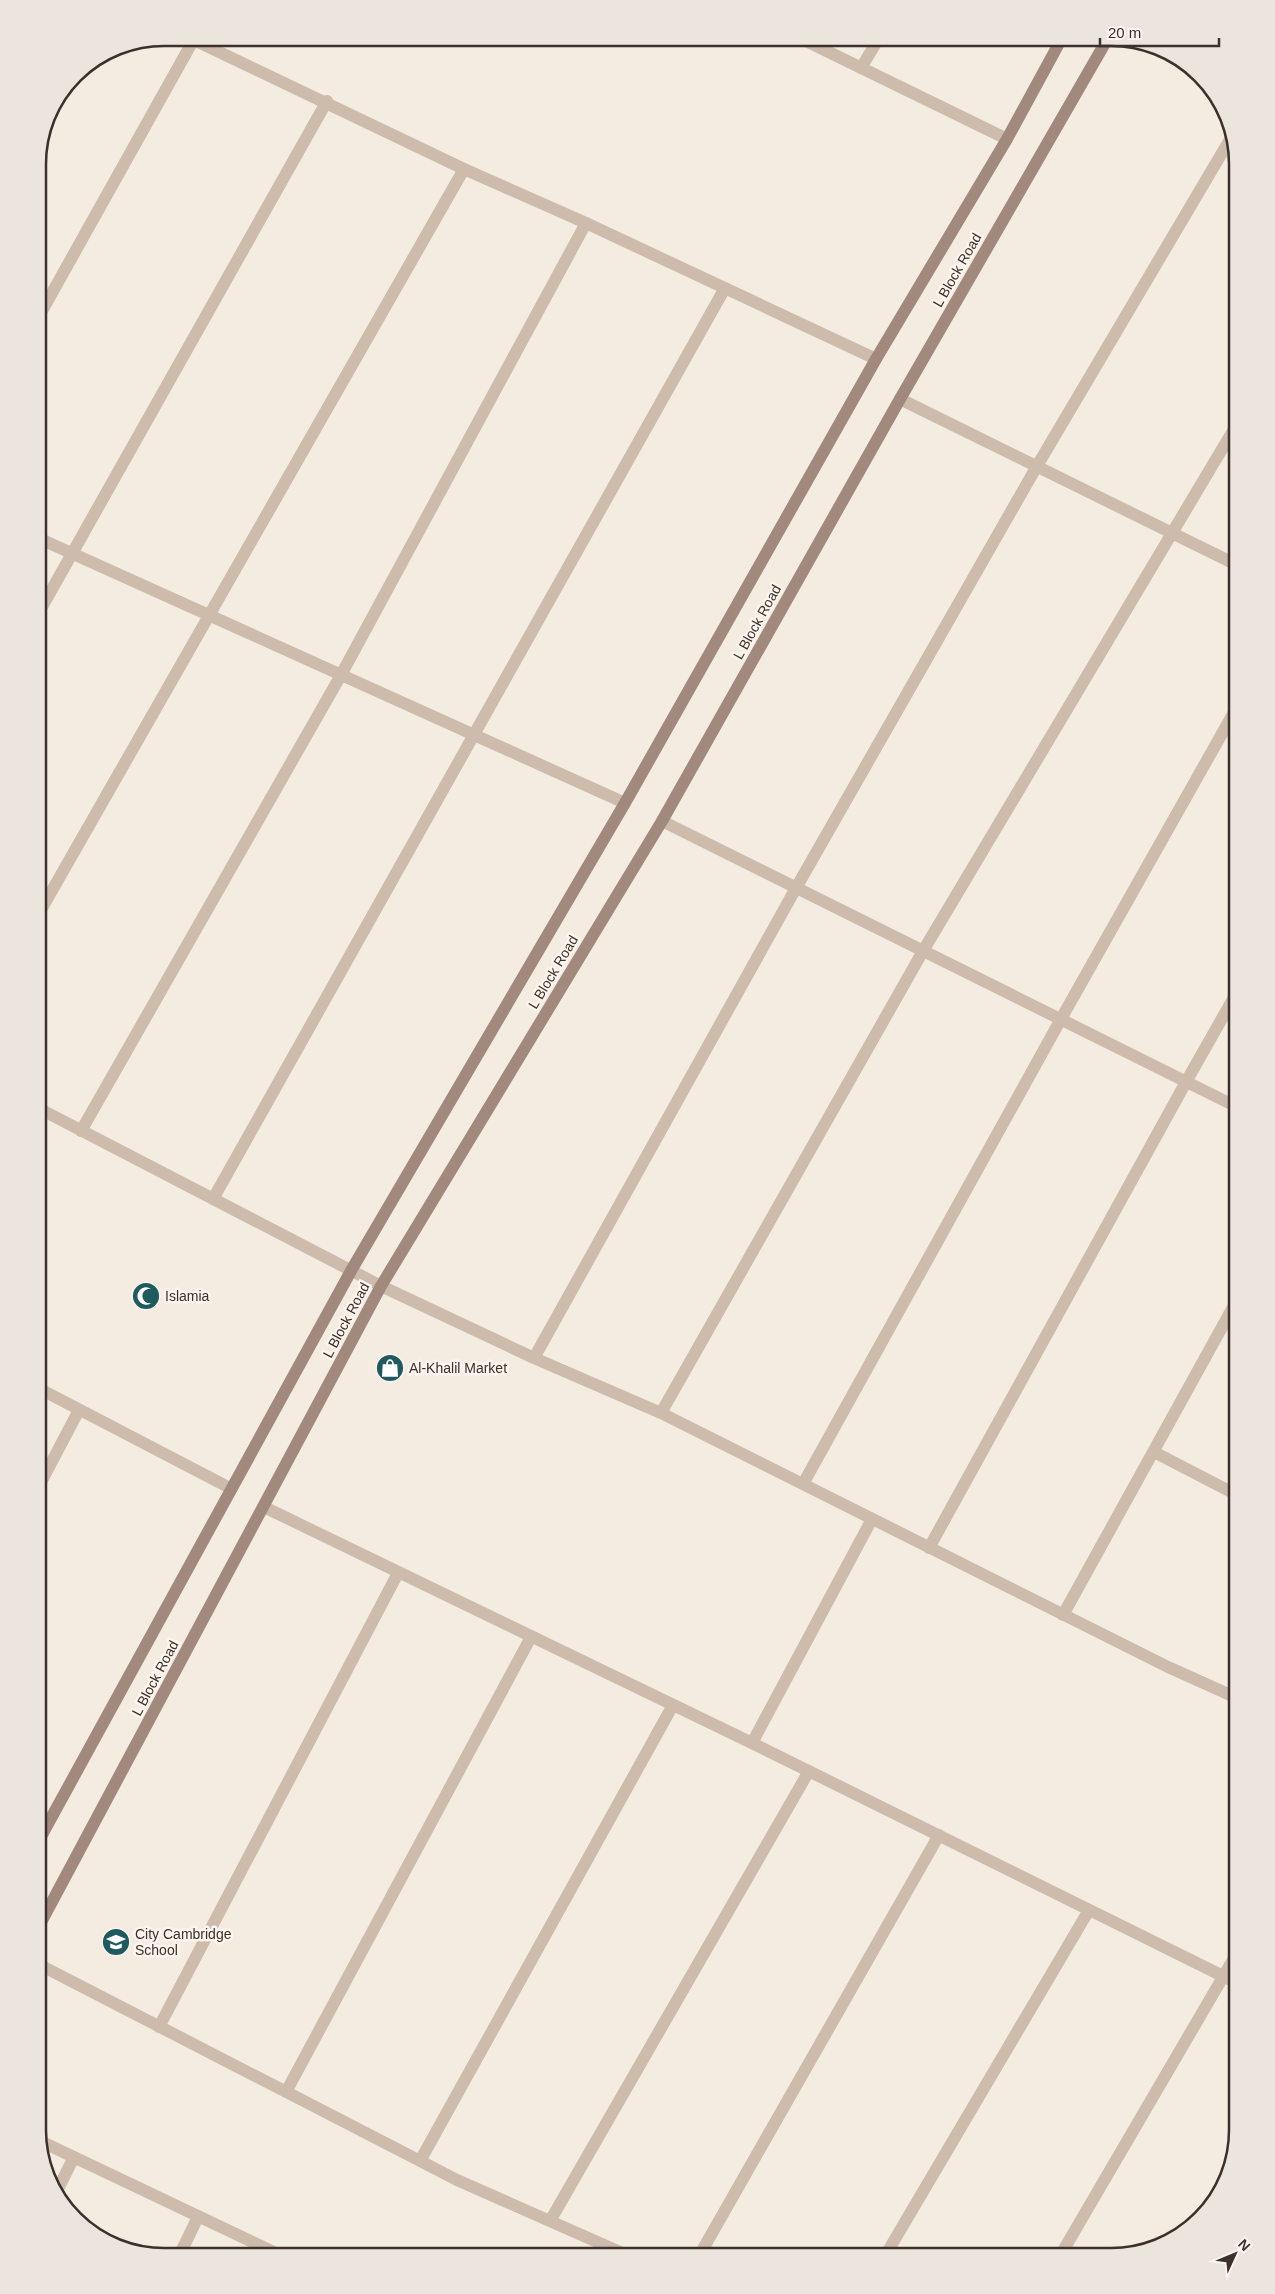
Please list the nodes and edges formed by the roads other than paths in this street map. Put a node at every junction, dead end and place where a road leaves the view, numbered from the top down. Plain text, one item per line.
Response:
1 (187, 47) edge
2 (211, 47) edge
3 (819, 47) edge
4 (875, 47) edge
5 (1057, 47) edge
6 (1103, 47) edge
7 (862, 68) junction
8 (327, 102) junction
9 (1007, 140) junction
10 (1227, 145) edge
11 (464, 169) junction
12 (586, 223) junction
13 (725, 288) junction
14 (47, 302) edge
15 (876, 359) junction
16 (900, 399) junction
17 (1229, 439) edge
18 (1037, 466) junction
19 (1173, 533) junction
20 (47, 542) edge
21 (71, 553) junction
22 (1229, 561) edge
23 (47, 598) edge
24 (208, 614) junction
25 (341, 675) junction
26 (1229, 723) edge
27 (475, 735) junction
28 (625, 803) junction
29 (662, 821) junction
30 (796, 888) junction
31 (47, 900) edge
32 (923, 951) junction
33 (1229, 1008) edge
34 (1061, 1019) junction
35 (1186, 1082) junction
36 (1229, 1103) edge
37 (47, 1113) edge
38 (81, 1131) junction
39 (213, 1199) junction
40 (352, 1269) junction
41 (381, 1286) junction
42 (1229, 1316) edge
43 (534, 1358) junction
44 (46, 1392) edge
45 (80, 1410) junction
46 (661, 1413) junction
47 (1154, 1452) junction
48 (46, 1473) edge
49 (803, 1484) junction
50 (230, 1488) junction
51 (1229, 1490) edge
52 (264, 1507) junction
53 (872, 1519) junction
54 (930, 1548) junction
55 (398, 1572) junction
56 (1064, 1615) junction
57 (531, 1637) junction
58 (1229, 1694) edge
59 (673, 1705) junction
60 (752, 1743) junction
61 (809, 1771) junction
62 (46, 1827) edge
63 (939, 1835) junction
64 (1089, 1910) junction
65 (46, 1913) edge
66 (46, 1968) edge
67 (1229, 1970) edge
68 (1225, 1977) junction
69 (1229, 1979) edge
70 (159, 2027) junction
71 (286, 2092) junction
72 (48, 2145) edge
73 (74, 2157) junction
74 (420, 2161) junction
75 (60, 2185) edge
76 (198, 2216) junction
77 (550, 2221) junction
78 (183, 2247) edge
79 (263, 2247) edge
80 (611, 2247) edge
81 (704, 2248) edge
82 (890, 2248) edge
83 (1065, 2248) edge

1 - 14 street
2 - 8 street
3 - 7 street
4 - 7 street
5 - 9 main road, L Block Road
6 - 16 main road, L Block Road
7 - 9 street
8 - 11 street
8 - 21 street
9 - 15 main road, L Block Road
10 - 18 street
11 - 12 street
11 - 24 street
12 - 13 street
12 - 25 street
13 - 15 street
13 - 27 street
15 - 28 main road, L Block Road
16 - 18 street
16 - 29 main road, L Block Road
17 - 19 street
18 - 19 street
18 - 30 street
19 - 22 street
19 - 32 street
20 - 21 street
21 - 23 street
21 - 24 street
24 - 25 street
24 - 31 street
25 - 27 street
25 - 38 street
26 - 34 street
27 - 28 street
27 - 39 street
28 - 40 main road, L Block Road
29 - 30 street
29 - 41 main road, L Block Road
30 - 32 street
30 - 43 street
32 - 34 street
32 - 46 street
33 - 35 street
34 - 35 street
34 - 49 street
35 - 36 street
35 - 54 street
37 - 38 street
38 - 39 street
39 - 40 street
40 - 41 street
40 - 50 main road, L Block Road
41 - 43 street
41 - 52 main road, L Block Road
42 - 47 street
43 - 46 street
44 - 45 street
45 - 48 street
45 - 50 street
46 - 49 street
47 - 51 street
47 - 56 street
49 - 53 street
50 - 62 main road, L Block Road
52 - 55 street
52 - 65 main road, L Block Road
53 - 54 street
53 - 60 street
54 - 56 street
55 - 57 street
55 - 70 street
56 - 58 street
57 - 59 street
57 - 71 street
59 - 60 street
59 - 74 street
60 - 61 street
61 - 63 street
61 - 77 street
63 - 64 street
63 - 81 street
64 - 68 street
64 - 82 street
66 - 70 street
67 - 68 street
68 - 69 street
68 - 83 street
70 - 71 street
71 - 74 street
72 - 73 street
73 - 75 street
73 - 76 street
74 - 77 street
76 - 78 street
76 - 79 street
77 - 80 street

